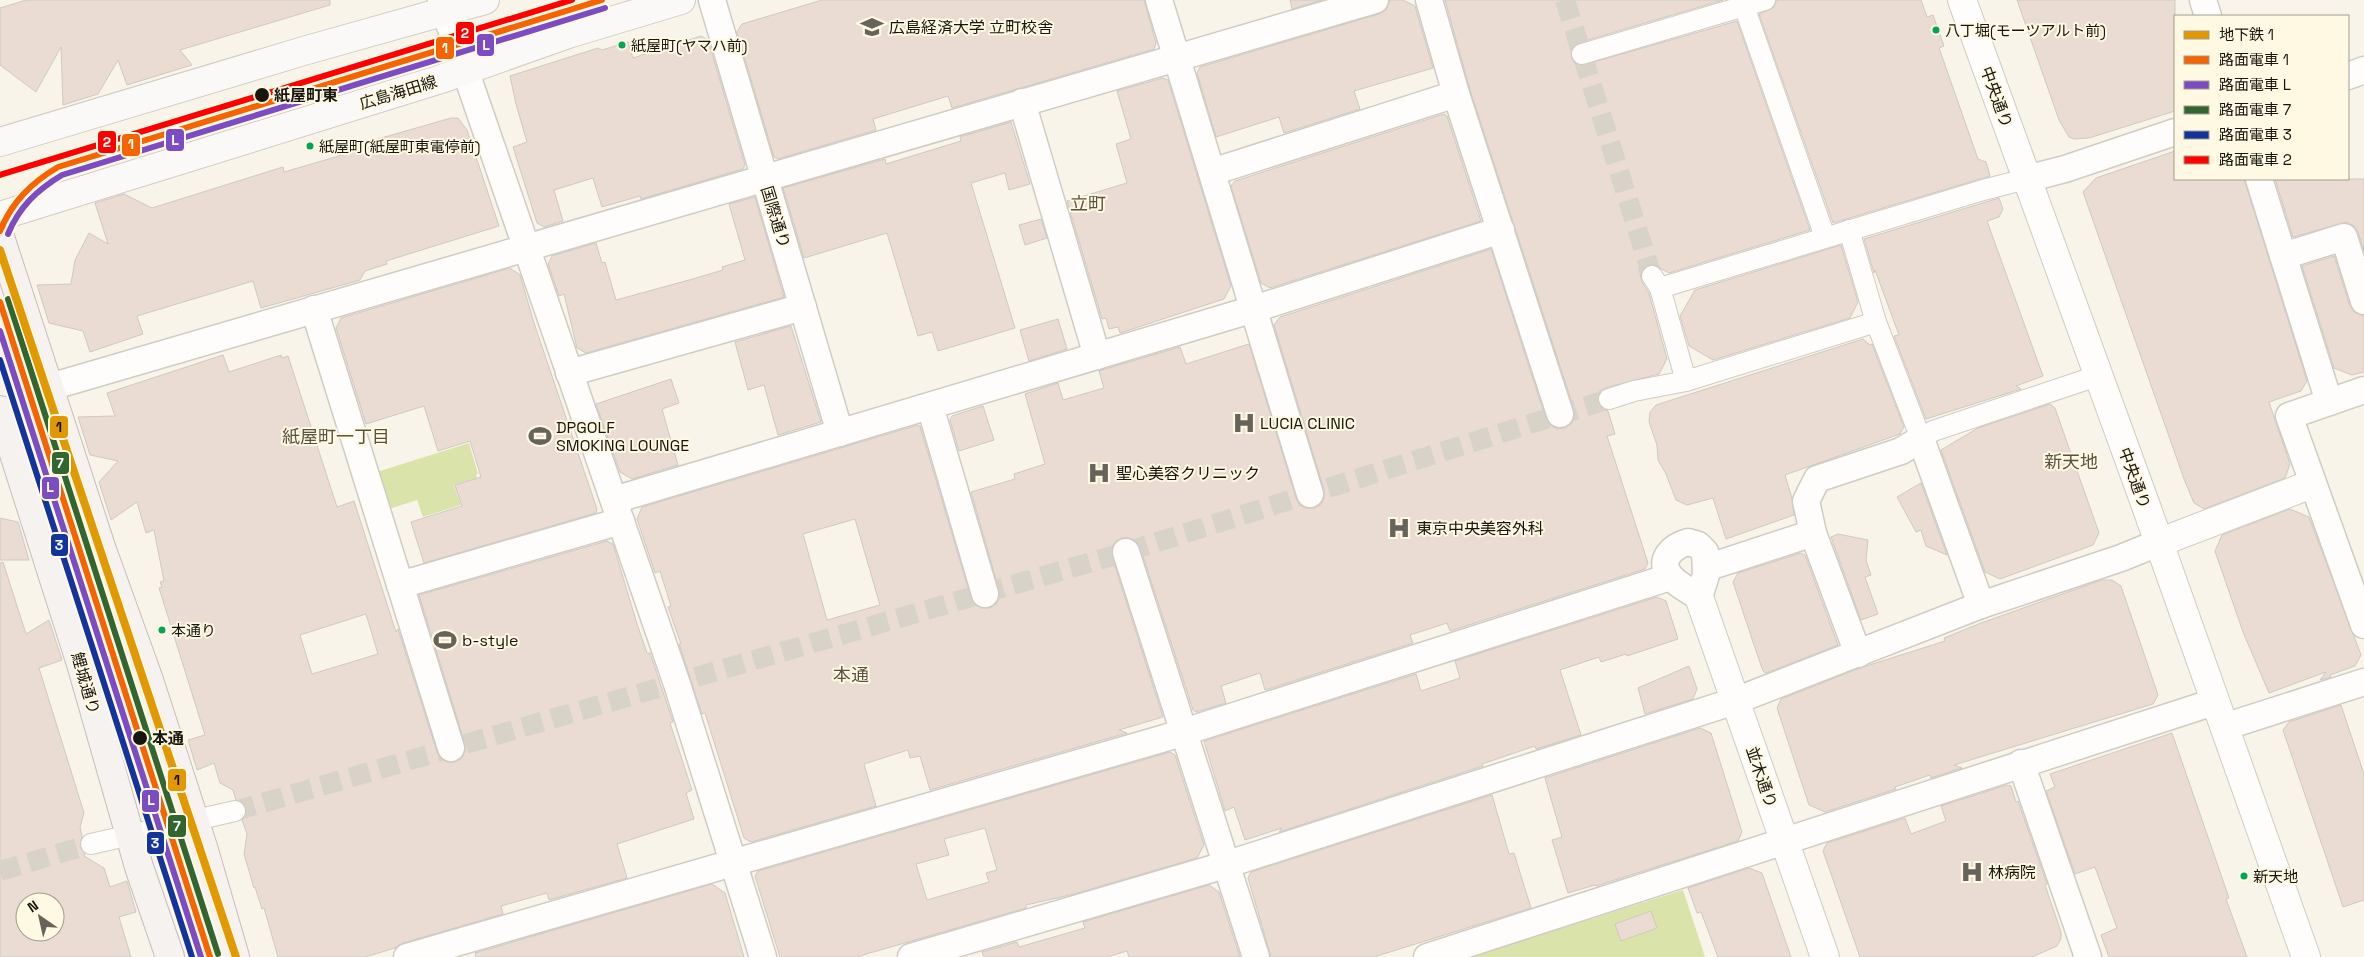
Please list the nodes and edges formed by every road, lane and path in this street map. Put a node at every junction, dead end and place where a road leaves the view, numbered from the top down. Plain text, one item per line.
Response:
1 (485, 0) edge
2 (681, 0) edge
3 (712, 0) edge
4 (1159, 0) edge
5 (1375, 0) edge
6 (1429, 0) edge
7 (1765, 0) edge
8 (1962, 0) edge
9 (2202, 0) edge
10 (443, 5) edge
11 (1744, 6) junction
12 (2208, 15) edge
13 (1582, 54) dead end
14 (1177, 58) junction
15 (466, 70) junction
16 (2364, 70) edge
17 (2349, 76) edge
18 (1456, 94) junction
19 (1022, 102) junction
20 (2174, 132) edge
21 (0, 142) edge
22 (1212, 172) junction
23 (764, 177) junction
24 (2026, 179) junction
25 (2259, 180) edge
26 (0, 216) edge
27 (1502, 230) junction
28 (1849, 230) junction
29 (0, 237) edge
30 (1826, 237) junction
31 (526, 248) junction
32 (2282, 256) junction
33 (2364, 301) edge
34 (803, 307) junction
35 (314, 309) junction
36 (1254, 309) junction
37 (1876, 322) junction
38 (1097, 356) junction
39 (569, 373) junction
40 (2097, 376) junction
41 (1686, 381) junction
42 (50, 387) junction
43 (2364, 390) edge
44 (1608, 399) tunnel mouth
45 (2329, 402) junction
46 (930, 406) junction
47 (0, 410) edge
48 (1560, 414) dead end
49 (840, 433) junction
50 (1921, 439) junction
51 (2312, 484) junction
52 (1310, 494) dead end
53 (618, 511) junction
54 (1813, 533) junction
55 (2158, 543) junction
56 (1126, 552) dead end
57 (1706, 568) junction
58 (1670, 577) junction
59 (400, 585) junction
60 (985, 594) dead end
61 (1699, 597) junction
62 (1981, 605) junction
63 (2364, 625) edge
64 (1858, 654) junction
65 (2364, 682) edge
66 (1735, 701) junction
67 (2214, 702) junction
68 (2224, 727) junction
69 (1183, 732) junction
70 (451, 748) dead end
71 (2021, 763) junction
72 (235, 811) tunnel mouth
73 (194, 821) junction
74 (131, 834) junction
75 (1784, 840) junction
76 (91, 844) tunnel mouth
77 (733, 863) junction
78 (1225, 865) junction
79 (2086, 956) edge
80 (170, 957) edge
81 (235, 957) edge
82 (406, 957) edge
83 (763, 957) edge
84 (911, 957) edge
85 (1256, 957) edge
86 (1427, 957) edge
87 (1825, 957) edge
88 (2306, 957) edge

1 - 10 main road
2 - 15 main road, 広島海田線
3 - 23 street, 国際通り
4 - 14 street
5 - 14 street
6 - 18 street
7 - 11 street
8 - 24 street, 中央通り
9 - 12 street
10 - 15 street
10 - 21 main road
11 - 13 street
11 - 30 street
14 - 19 street
14 - 22 street
15 - 26 main road, 広島海田線
15 - 31 street
16 - 17 street
18 - 22 street
18 - 27 street
19 - 23 street
19 - 38 street
20 - 24 street
22 - 36 street
23 - 31 street
23 - 34 street, 国際通り
24 - 28 street
24 - 40 street, 中央通り
25 - 32 street
27 - 36 street
27 - 48 street
28 - 30 street
28 - 37 street
29 - 42 highway
30 - 41 street
31 - 35 street
31 - 39 street
32 - 33 street
32 - 45 street
34 - 39 street
34 - 49 street, 国際通り
35 - 42 street
35 - 59 street
36 - 38 street
36 - 52 street
37 - 41 street
37 - 50 street
38 - 46 street
39 - 53 street
40 - 50 street
40 - 55 street, 中央通り
41 - 44 street
42 - 73 highway
43 - 45 street
45 - 51 street
46 - 49 street
46 - 60 street
47 - 74 highway, 鯉城通り
49 - 53 street
50 - 54 street
50 - 62 street
51 - 55 street
51 - 63 street
53 - 59 street
53 - 77 street
54 - 57 street
54 - 64 street
55 - 62 street
55 - 67 street, 中央通り
56 - 69 street
57 - 58 street
57 - 61 street
58 - 61 street
58 - 69 street
59 - 70 street
61 - 66 street, 並木通り
62 - 64 street
64 - 66 street
65 - 68 street
66 - 75 street, 並木通り
66 - 78 street
67 - 68 street, 中央通り
67 - 71 street
68 - 88 street, 中央通り
69 - 77 street
69 - 78 street
71 - 75 street
71 - 79 street
72 - 73 street
73 - 74 street
73 - 81 highway
74 - 76 street
74 - 80 highway, 鯉城通り
75 - 86 street
75 - 87 street, 並木通り
77 - 82 street
77 - 83 street
78 - 84 street
78 - 85 street

